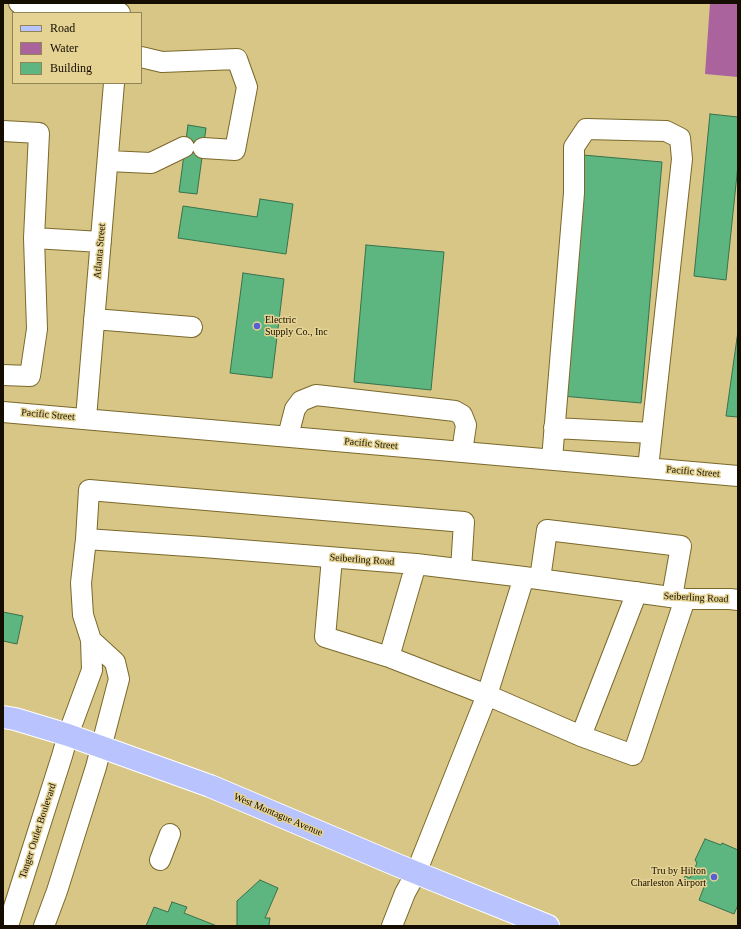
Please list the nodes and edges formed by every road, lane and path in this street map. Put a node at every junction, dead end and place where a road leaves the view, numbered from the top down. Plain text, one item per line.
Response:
1 (19, 3) edge
2 (110, 12) edge
3 (142, 57) edge
4 (114, 84) edge
5 (3, 131) edge
6 (184, 147) dead end
7 (203, 148) dead end
8 (108, 161) junction
9 (34, 238) junction
10 (101, 242) junction
11 (94, 319) junction
12 (192, 327) dead end
13 (3, 375) edge
14 (3, 412) edge
15 (86, 418) junction
16 (554, 428) junction
17 (652, 433) junction
18 (288, 436) junction
19 (462, 452) junction
20 (552, 460) junction
21 (648, 468) junction
22 (738, 476) edge
23 (86, 539) junction
24 (332, 558) junction
25 (416, 564) junction
26 (461, 569) junction
27 (532, 578) junction
28 (637, 592) junction
29 (678, 598) junction
30 (738, 600) edge
31 (91, 640) junction
32 (389, 657) junction
33 (487, 695) junction
34 (3, 717) edge
35 (68, 735) junction
36 (581, 736) junction
37 (102, 746) junction
38 (170, 834) dead end
39 (160, 860) dead end
40 (416, 873) junction
41 (8, 926) edge
42 (44, 926) edge
43 (392, 926) edge
44 (548, 926) edge

1 - 2 street
3 - 7 street
4 - 8 street, Atlanta Street
5 - 9 street
6 - 8 street
8 - 10 street, Atlanta Street
9 - 10 street
9 - 13 street
10 - 11 street, Atlanta Street
11 - 12 street
11 - 15 street, Atlanta Street
14 - 15 street, Pacific Street
15 - 18 street, Pacific Street
16 - 17 street
16 - 17 street
16 - 20 street
17 - 21 street
18 - 19 street, Pacific Street
18 - 19 street
19 - 20 street, Pacific Street
20 - 21 street, Pacific Street
21 - 22 street, Pacific Street
23 - 24 street, Seiberling Road
23 - 26 street
23 - 31 street
24 - 25 street, Seiberling Road
24 - 32 street
25 - 26 street, Seiberling Road
25 - 32 street
26 - 27 street, Seiberling Road
27 - 28 street, Seiberling Road
27 - 29 street
27 - 33 street
28 - 29 street, Seiberling Road
28 - 36 street
29 - 30 street, Seiberling Road
29 - 36 street
31 - 35 street
31 - 37 street
32 - 33 street
33 - 36 street
33 - 40 street
34 - 35 main road, West Montague Avenue
35 - 37 main road, West Montague Avenue
35 - 41 street, Tanger Outlet Boulevard
37 - 40 main road, West Montague Avenue
37 - 42 street
38 - 39 street
40 - 43 street
40 - 44 main road, West Montague Avenue

